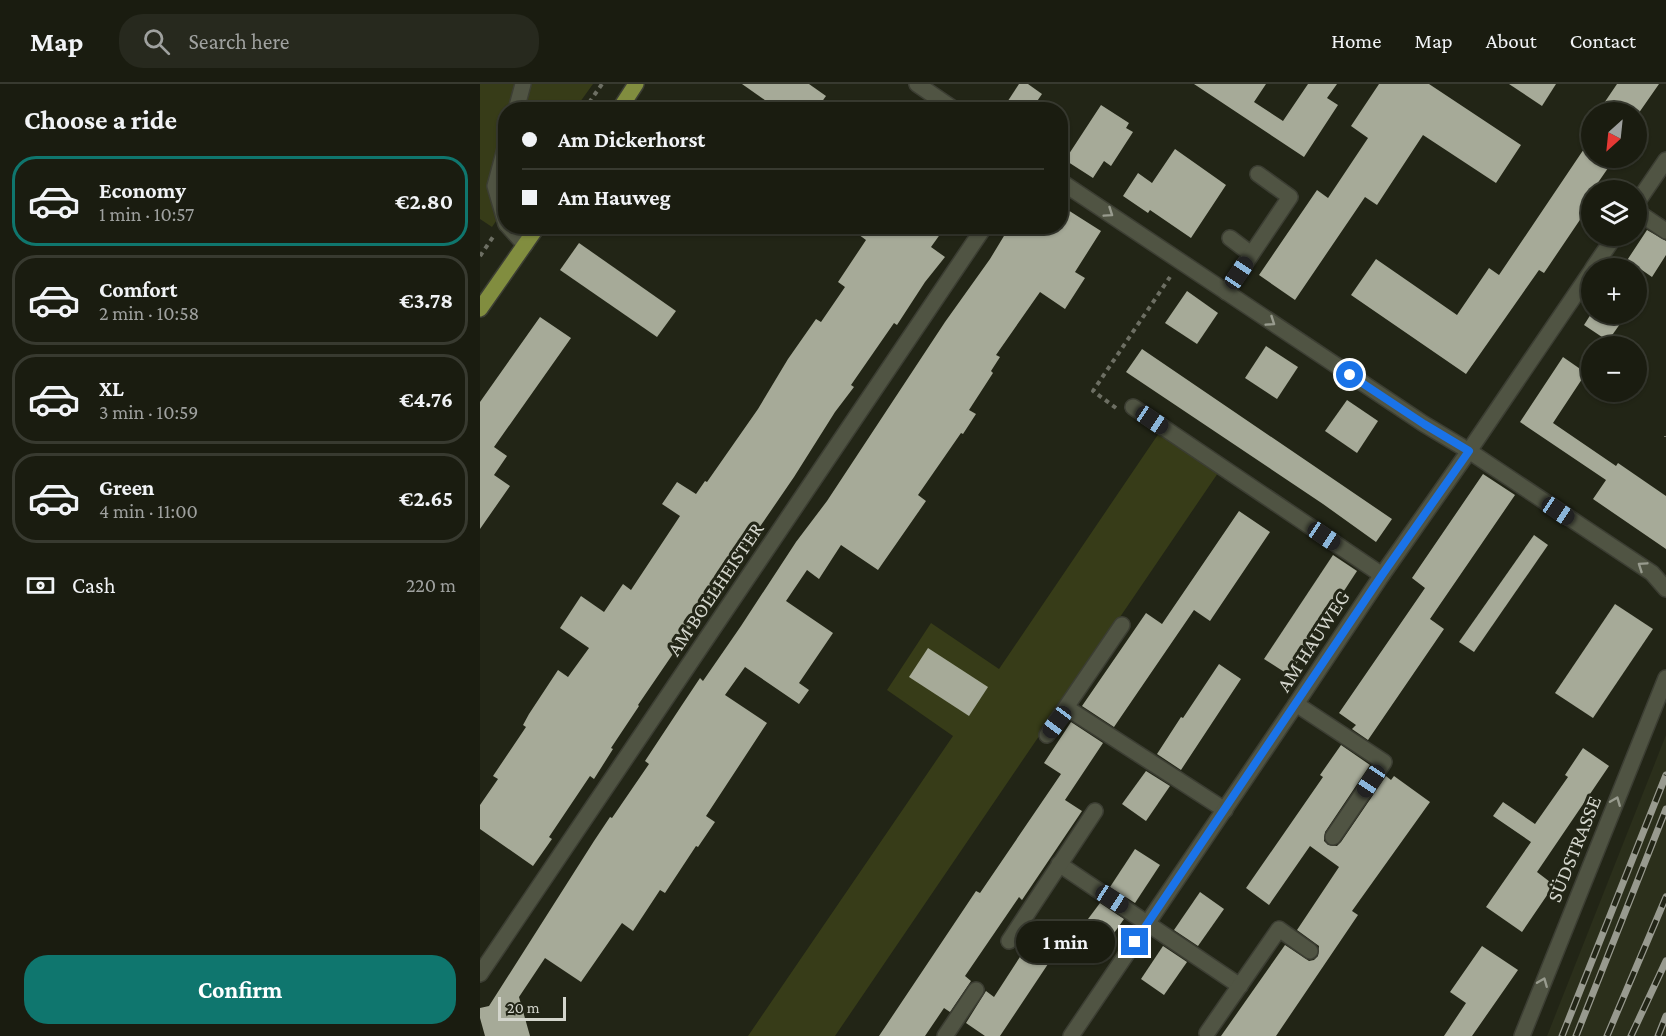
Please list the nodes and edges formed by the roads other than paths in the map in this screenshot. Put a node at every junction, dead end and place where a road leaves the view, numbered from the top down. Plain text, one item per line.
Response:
1 (523, 84) edge
2 (636, 84) edge
3 (917, 84) edge
4 (518, 102) edge
5 (624, 102) edge
6 (943, 102) edge
7 (1666, 160) edge
8 (1258, 174) dead end
9 (498, 175) edge
10 (1068, 186) edge
11 (1647, 188) edge
12 (498, 196) edge
13 (1647, 218) edge
14 (1666, 231) edge
15 (515, 234) edge
16 (533, 234) edge
17 (980, 234) edge
18 (1230, 238) dead end
19 (525, 245) junction
20 (1251, 254) junction
21 (1581, 285) edge
22 (1226, 291) junction
23 (480, 309) edge
24 (1128, 410) road end
25 (1469, 451) junction
26 (1382, 575) junction
27 (1666, 589) edge
28 (1122, 625) dead end
29 (1666, 678) edge
30 (1296, 704) junction
31 (1067, 708) junction
32 (1047, 735) dead end
33 (1224, 810) junction
34 (1095, 811) dead end
35 (1333, 837) dead end
36 (1059, 864) junction
37 (1148, 923) junction
38 (1009, 940) dead end
39 (1310, 951) dead end
40 (480, 974) edge
41 (1240, 986) junction
42 (976, 990) dead end
43 (1207, 1033) dead end
44 (945, 1036) edge
45 (1071, 1036) edge
46 (1522, 1036) edge

1 - 4 street
2 - 5 main road
3 - 6 street
7 - 11 street
8 - 20 street
9 - 12 street
10 -> 22 street
13 - 14 street
15 - 19 street
16 - 19 main road
17 - 40 street, AM BOLLHEISTER
18 - 20 street
19 - 23 main road
20 - 22 street
21 - 25 street, AM HAUWEG
22 -> 25 street
24 - 26 street
25 - 26 street, AM HAUWEG
27 -> 25 street
26 - 30 street, AM HAUWEG
28 - 31 street
46 -> 29 street, SÜDSTRASSE
30 - 33 street, AM HAUWEG
30 - 35 street
31 - 32 street
31 - 33 street
33 - 37 street, AM HAUWEG
34 - 36 street
36 - 37 street
36 - 38 street
37 - 41 street
37 - 45 street, AM HAUWEG
39 - 41 street
41 - 43 street
42 - 44 street

